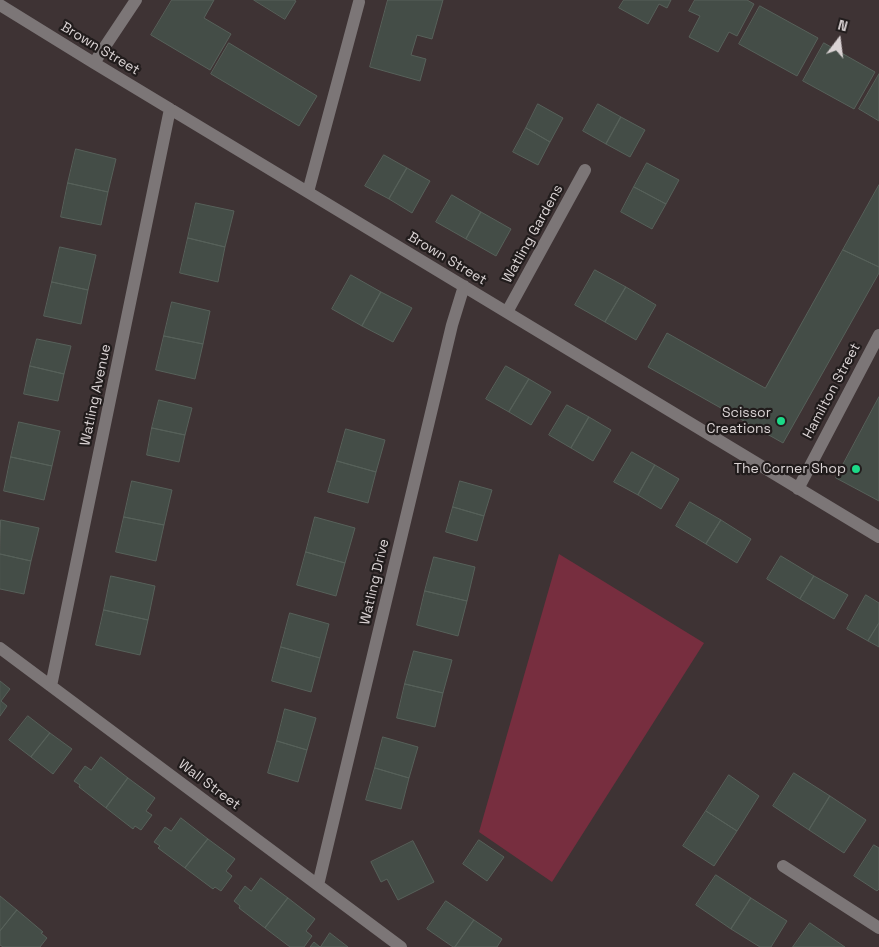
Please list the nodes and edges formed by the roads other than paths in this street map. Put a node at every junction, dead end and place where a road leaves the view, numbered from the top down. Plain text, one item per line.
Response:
1 (136, 0) edge
2 (359, 2) dead end
3 (0, 5) edge
4 (94, 64) junction
5 (170, 109) junction
6 (585, 170) dead end
7 (308, 192) junction
8 (464, 286) junction
9 (507, 312) junction
10 (879, 335) edge
11 (798, 488) junction
12 (879, 537) edge
13 (0, 648) edge
14 (52, 686) junction
15 (783, 866) dead end
16 (318, 885) junction
17 (879, 928) edge
18 (401, 947) edge

1 - 4 street
2 - 7 street
3 - 4 street, Brown Street
4 - 5 street, Brown Street
5 - 7 street, Brown Street
5 - 14 street, Watling Avenue
6 - 9 street, Watling Gardens
7 - 8 street, Brown Street
8 - 9 street, Brown Street
8 - 16 street, Watling Drive
9 - 11 street, Brown Street
10 - 11 street, Hamilton Street
11 - 12 street, Brown Street
13 - 14 street, Wall Street
14 - 16 street, Wall Street
15 - 17 street
16 - 18 street, Wall Street

